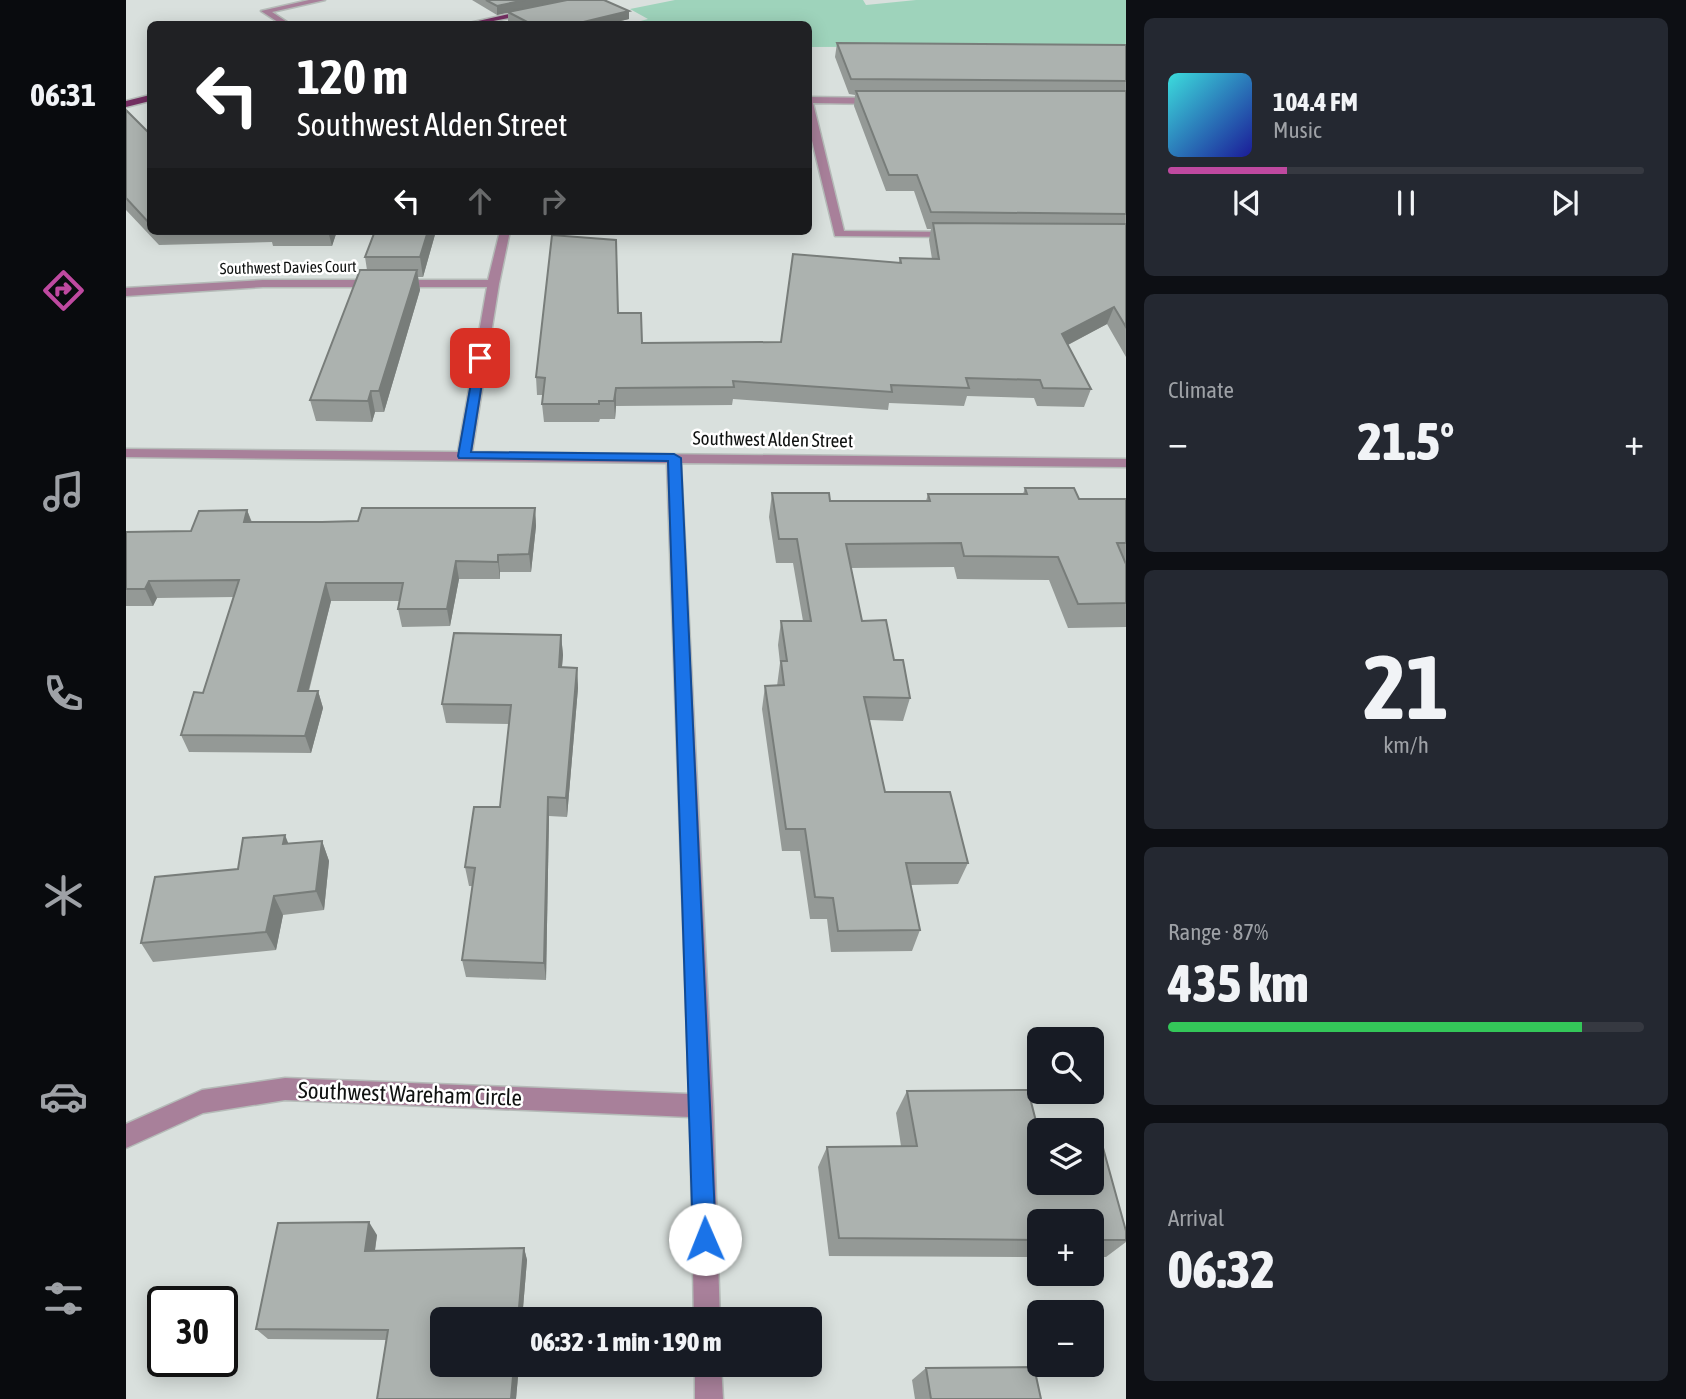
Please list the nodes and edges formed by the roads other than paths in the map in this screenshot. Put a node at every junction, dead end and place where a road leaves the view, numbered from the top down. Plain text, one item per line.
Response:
1 (321, 0) edge
2 (542, 9) edge
3 (281, 21) edge
4 (484, 21) edge
5 (147, 99) edge
6 (812, 101) edge
7 (891, 101) edge
8 (126, 104) edge
9 (812, 118) edge
10 (504, 235) edge
11 (962, 235) edge
12 (493, 285) junction
13 (126, 292) edge
14 (126, 453) edge
15 (464, 456) junction
16 (674, 458) junction
17 (1126, 463) edge
18 (701, 1106) junction
19 (126, 1136) edge
20 (707, 1307) edge
21 (708, 1377) edge
22 (709, 1399) edge

1 - 3 street
2 - 4 main road
5 - 8 main road
6 - 7 street
9 - 11 street
10 - 12 street
12 - 13 street, Southwest Davies Court
12 - 15 street
14 - 15 street, Southwest Alden Street
15 - 16 street, Southwest Alden Street
16 - 17 street, Southwest Alden Street
16 - 18 street
18 - 19 street, Southwest Wareham Circle
18 - 20 street
21 - 22 street

